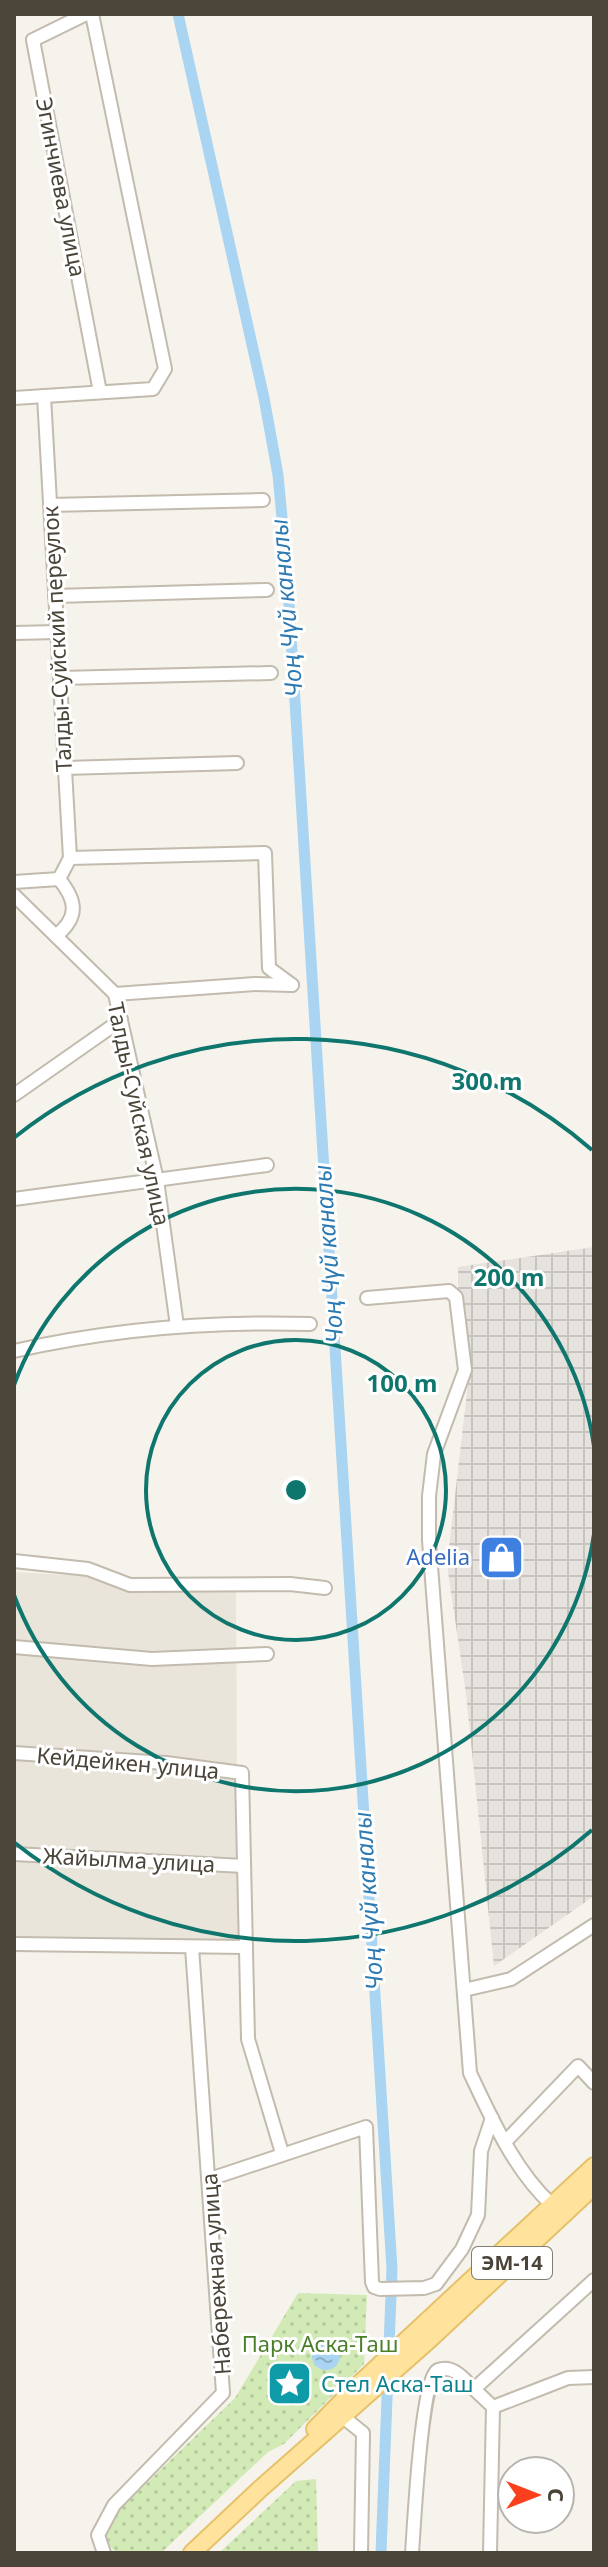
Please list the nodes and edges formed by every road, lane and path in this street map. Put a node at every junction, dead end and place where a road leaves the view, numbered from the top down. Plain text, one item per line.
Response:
1 (86, 14) edge
2 (92, 14) edge
3 (100, 392) junction
4 (44, 396) junction
5 (14, 398) edge
6 (263, 500) dead end
7 (50, 505) junction
8 (267, 590) dead end
9 (55, 596) junction
10 (57, 632) junction
11 (14, 633) edge
12 (271, 673) dead end
13 (60, 678) junction
14 (237, 763) dead end
15 (65, 768) junction
16 (70, 858) junction
17 (59, 879) junction
18 (14, 882) edge
19 (14, 895) edge
20 (56, 936) junction
21 (115, 994) junction
22 (121, 1020) junction
23 (14, 1095) edge
24 (267, 1165) dead end
25 (157, 1180) junction
26 (14, 1199) edge
27 (367, 1298) dead end
28 (310, 1324) dead end
29 (177, 1326) junction
30 (14, 1351) edge
31 (14, 1561) edge
32 (325, 1588) dead end
33 (14, 1647) edge
34 (267, 1654) dead end
35 (14, 1753) edge
36 (14, 1854) edge
37 (244, 1866) junction
38 (594, 1925) edge
39 (14, 1944) edge
40 (192, 1947) junction
41 (246, 1947) junction
42 (464, 1990) junction
43 (594, 2083) edge
44 (492, 2118) junction
45 (505, 2142) junction
46 (282, 2153) junction
47 (594, 2166) edge
48 (210, 2179) junction
49 (594, 2186) edge
50 (552, 2205) junction
51 (594, 2280) edge
52 (594, 2377) edge
53 (474, 2389) junction
54 (357, 2396) junction
55 (493, 2407) junction
56 (343, 2417) junction
57 (260, 2489) junction
58 (104, 2553) edge
59 (192, 2553) edge
60 (361, 2553) edge
61 (412, 2553) edge
62 (490, 2553) edge

1 - 3 street, Эгинчиева улица
2 - 3 street
3 - 4 street
4 - 5 street
4 - 7 street, Талды-Суйский переулок
6 - 7 street
7 - 9 street, Талды-Суйский переулок
8 - 9 street
9 - 10 street, Талды-Суйский переулок
10 - 11 street
10 - 13 street, Талды-Суйский переулок
12 - 13 street
13 - 15 street, Талды-Суйский переулок
14 - 15 street
15 - 16 street, Талды-Суйский переулок
16 - 17 street
16 - 21 street
17 - 18 street
17 - 20 street
19 - 20 street, Талды-Суйская улица
20 - 21 street, Талды-Суйская улица
21 - 22 street, Талды-Суйская улица
22 - 23 street
22 - 25 street, Талды-Суйская улица
24 - 25 street
25 - 26 street
25 - 29 street, Талды-Суйская улица
27 - 42 street
28 - 29 street
29 - 30 street
31 - 32 street
33 - 34 street
35 - 37 street, Кейдейкен улица
36 - 37 street, Жайылма улица
37 - 41 street
38 - 42 street
39 - 40 street
40 - 41 street
40 - 48 street, Набережная улица
41 - 46 street
42 - 44 street
43 - 45 street
44 - 45 street
44 - 46 street
45 - 50 street
46 - 48 street
47 - 50 main road, ЭМ-14
48 - 58 street, Набережная улица
49 - 54 main road, ЭМ-14
50 - 54 main road, ЭМ-14
51 - 53 street
52 - 55 street
53 - 55 street
53 - 61 street
54 - 56 main road, ЭМ-14
54 - 57 main road, ЭМ-14
55 - 62 street
56 - 57 main road, ЭМ-14
56 - 60 street
57 - 59 main road, ЭМ-14

